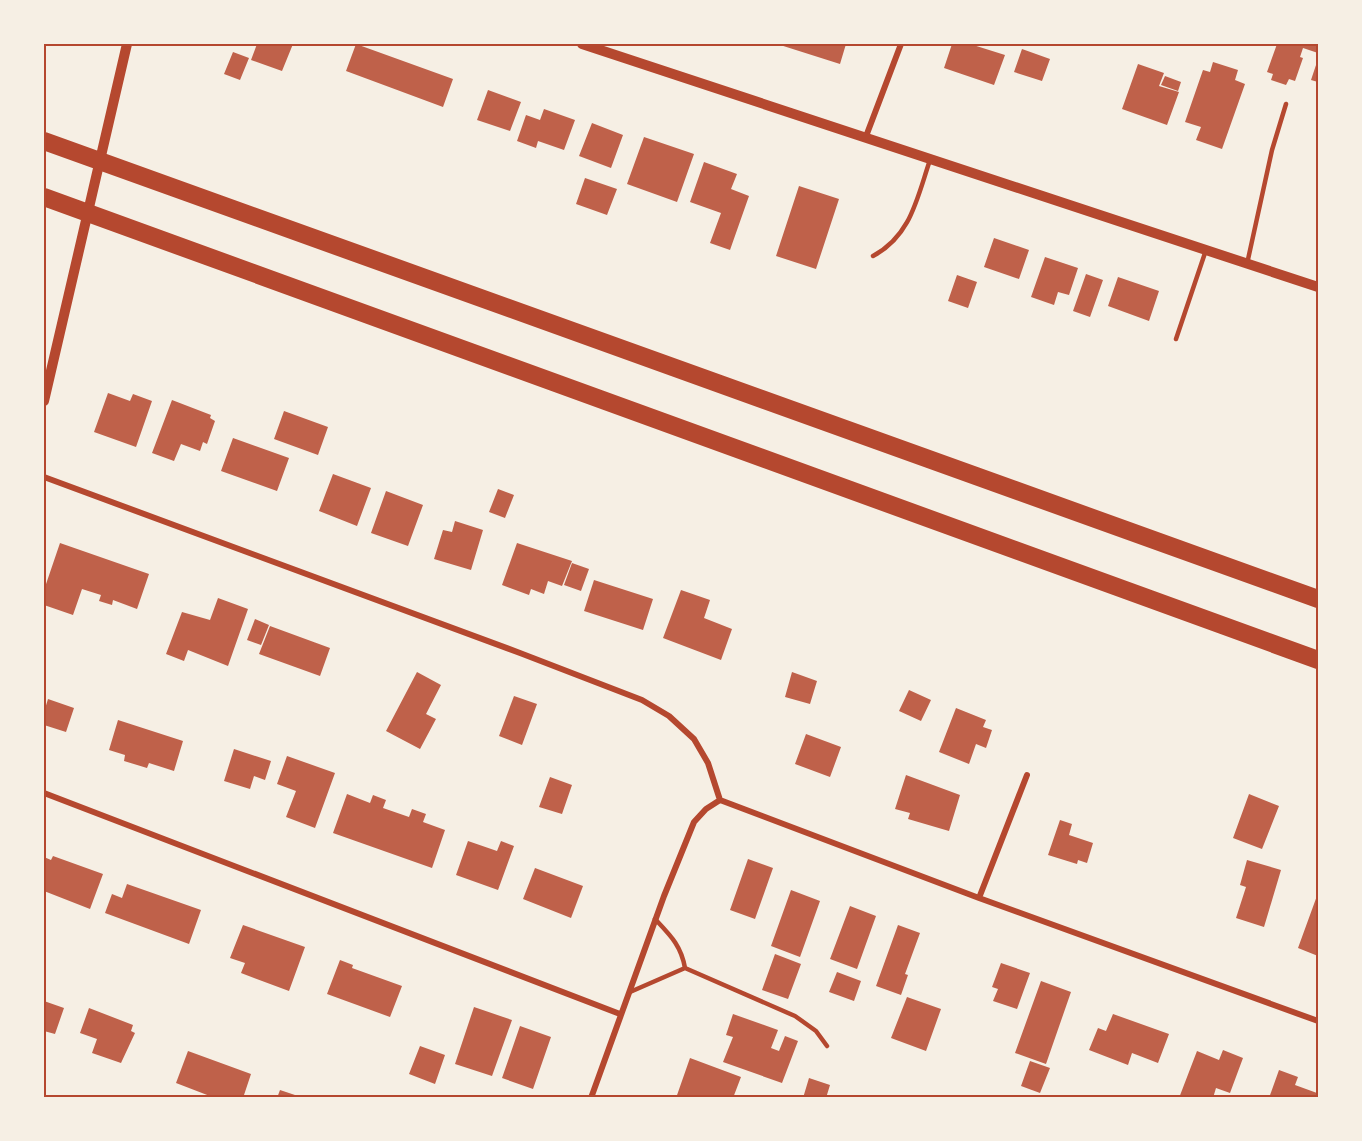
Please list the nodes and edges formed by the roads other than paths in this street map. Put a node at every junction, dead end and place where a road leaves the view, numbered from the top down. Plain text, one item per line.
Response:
1 (127, 44) edge
2 (582, 44) edge
3 (901, 44) edge
4 (1286, 104) dead end
5 (865, 139) junction
6 (44, 141) edge
7 (930, 160) junction
8 (44, 197) edge
9 (1206, 250) junction
10 (873, 256) dead end
11 (1247, 264) junction
12 (1318, 287) edge
13 (1176, 339) dead end
14 (44, 401) edge
15 (44, 477) edge
16 (1318, 599) edge
17 (1318, 660) edge
18 (1027, 775) dead end
19 (44, 793) edge
20 (720, 800) junction
21 (979, 898) junction
22 (655, 919) junction
23 (686, 968) junction
24 (627, 993) junction
25 (620, 1014) junction
26 (1318, 1021) edge
27 (827, 1046) dead end
28 (591, 1098) edge

1 - 14 street
2 - 5 street
3 - 5 street
4 - 11 lane
5 - 7 street
6 - 16 highway
7 - 9 street
7 - 10 lane
8 - 17 highway
9 - 11 street
9 - 13 lane
11 - 12 street
15 - 20 street
18 - 21 street
19 - 25 street
20 - 21 street
20 - 22 street
21 - 26 street
22 - 23 lane
22 - 24 street
23 - 24 lane
23 - 27 lane
24 - 25 street
25 - 28 street

